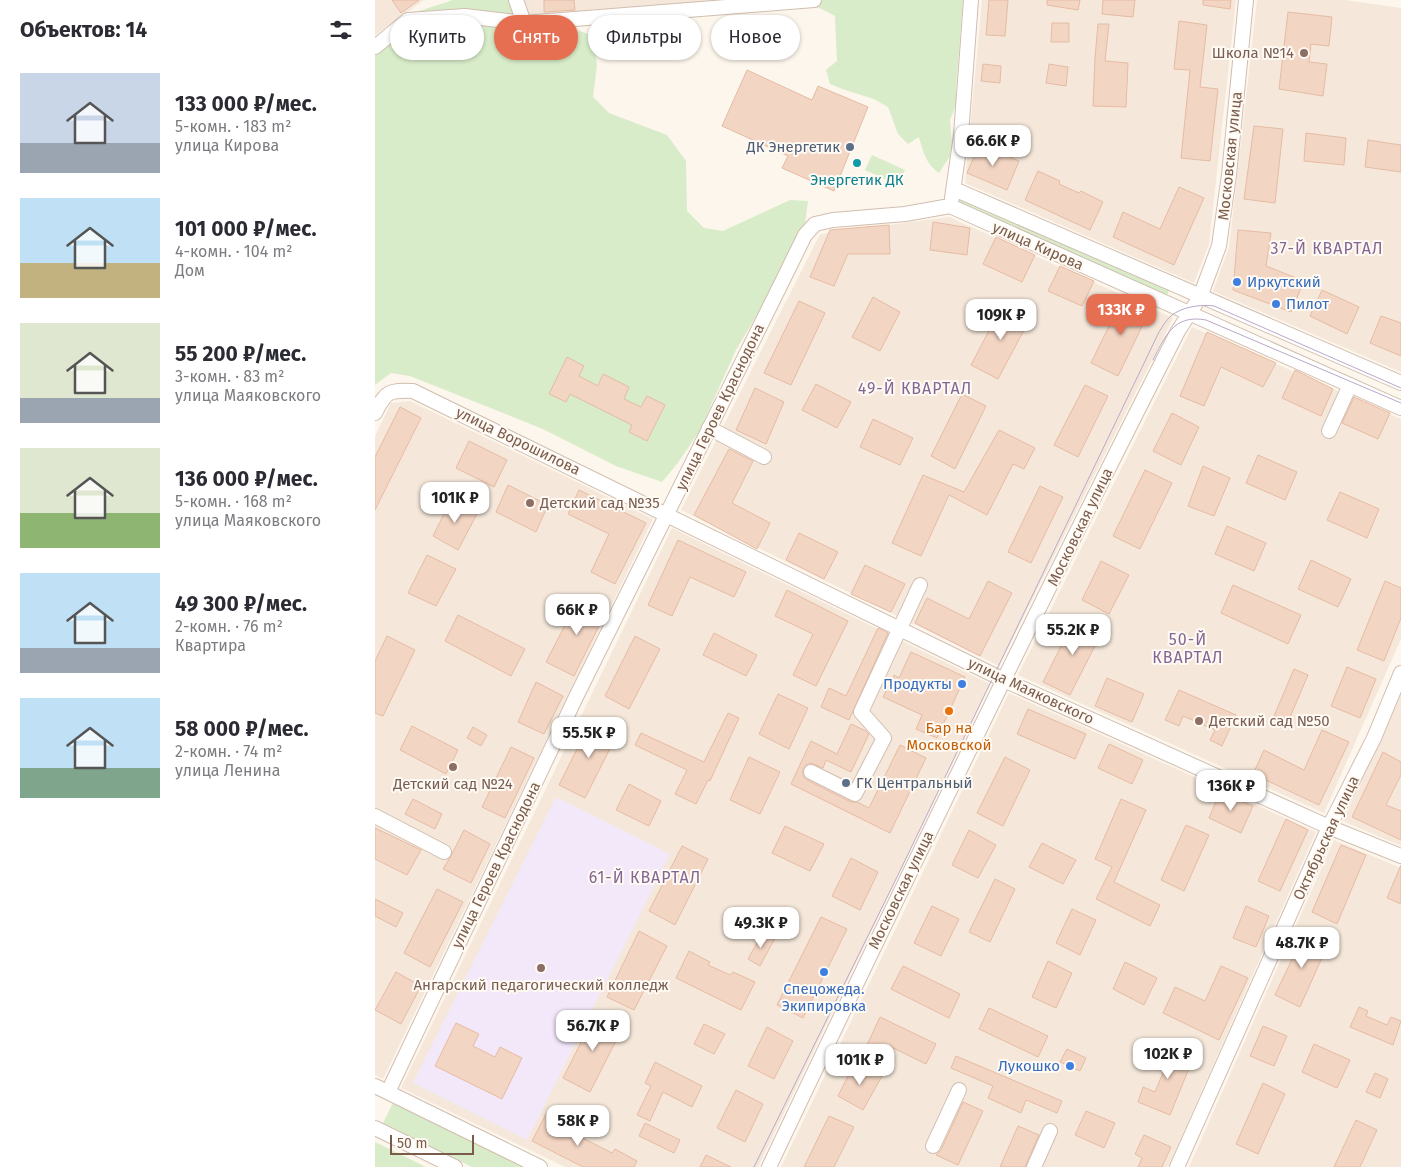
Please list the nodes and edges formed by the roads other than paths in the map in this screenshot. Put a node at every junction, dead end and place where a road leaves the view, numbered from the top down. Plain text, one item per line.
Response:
1 (516, 0) edge
2 (814, 0) edge
3 (971, 0) edge
4 (1246, 0) edge
5 (522, 15) edge
6 (578, 18) edge
7 (494, 19) edge
8 (375, 47) edge
9 (954, 189) junction
10 (950, 206) junction
11 (1200, 296) junction
12 (1188, 314) junction
13 (1401, 384) edge
14 (1350, 385) junction
15 (1401, 408) edge
16 (375, 413) edge
17 (709, 428) junction
18 (1329, 431) dead end
19 (764, 457) dead end
20 (667, 515) junction
21 (919, 585) dead end
22 (899, 628) junction
23 (1401, 673) edge
24 (1004, 680) junction
25 (811, 772) dead end
26 (375, 816) edge
27 (1329, 827) junction
28 (444, 852) dead end
29 (1401, 856) edge
30 (381, 1089) edge
31 (959, 1090) dead end
32 (375, 1128) edge
33 (1050, 1131) dead end
34 (933, 1146) dead end
35 (455, 1167) edge
36 (541, 1167) edge
37 (769, 1167) edge
38 (1035, 1167) edge
39 (1177, 1167) edge

1 - 5 street
2 - 6 street
3 - 9 street
4 - 11 street, Московская улица
7 - 8 street
9 - 10 street
9 - 11 street, улица Кирова
10 - 12 street, улица Кирова
10 - 17 street, улица Героев Краснодона
11 - 12 street, Московская улица
11 - 13 street, улица Кирова
12 - 14 street, улица Кирова
12 - 24 street, Московская улица
14 - 15 street, улица Кирова
14 - 18 street
16 - 20 street, улица Ворошилова
17 - 19 street
17 - 20 street, улица Героев Краснодона
20 - 22 street, улица Маяковского
20 - 30 street, улица Героев Краснодона
21 - 22 street
22 - 24 street, улица Маяковского
22 - 25 street
23 - 27 street, Октябрьская улица
24 - 27 street, улица Маяковского
24 - 37 street, Московская улица
26 - 28 street
27 - 29 street, улица Маяковского
27 - 39 street, Октябрьская улица
30 - 36 street
31 - 34 street
32 - 35 street
33 - 38 street

